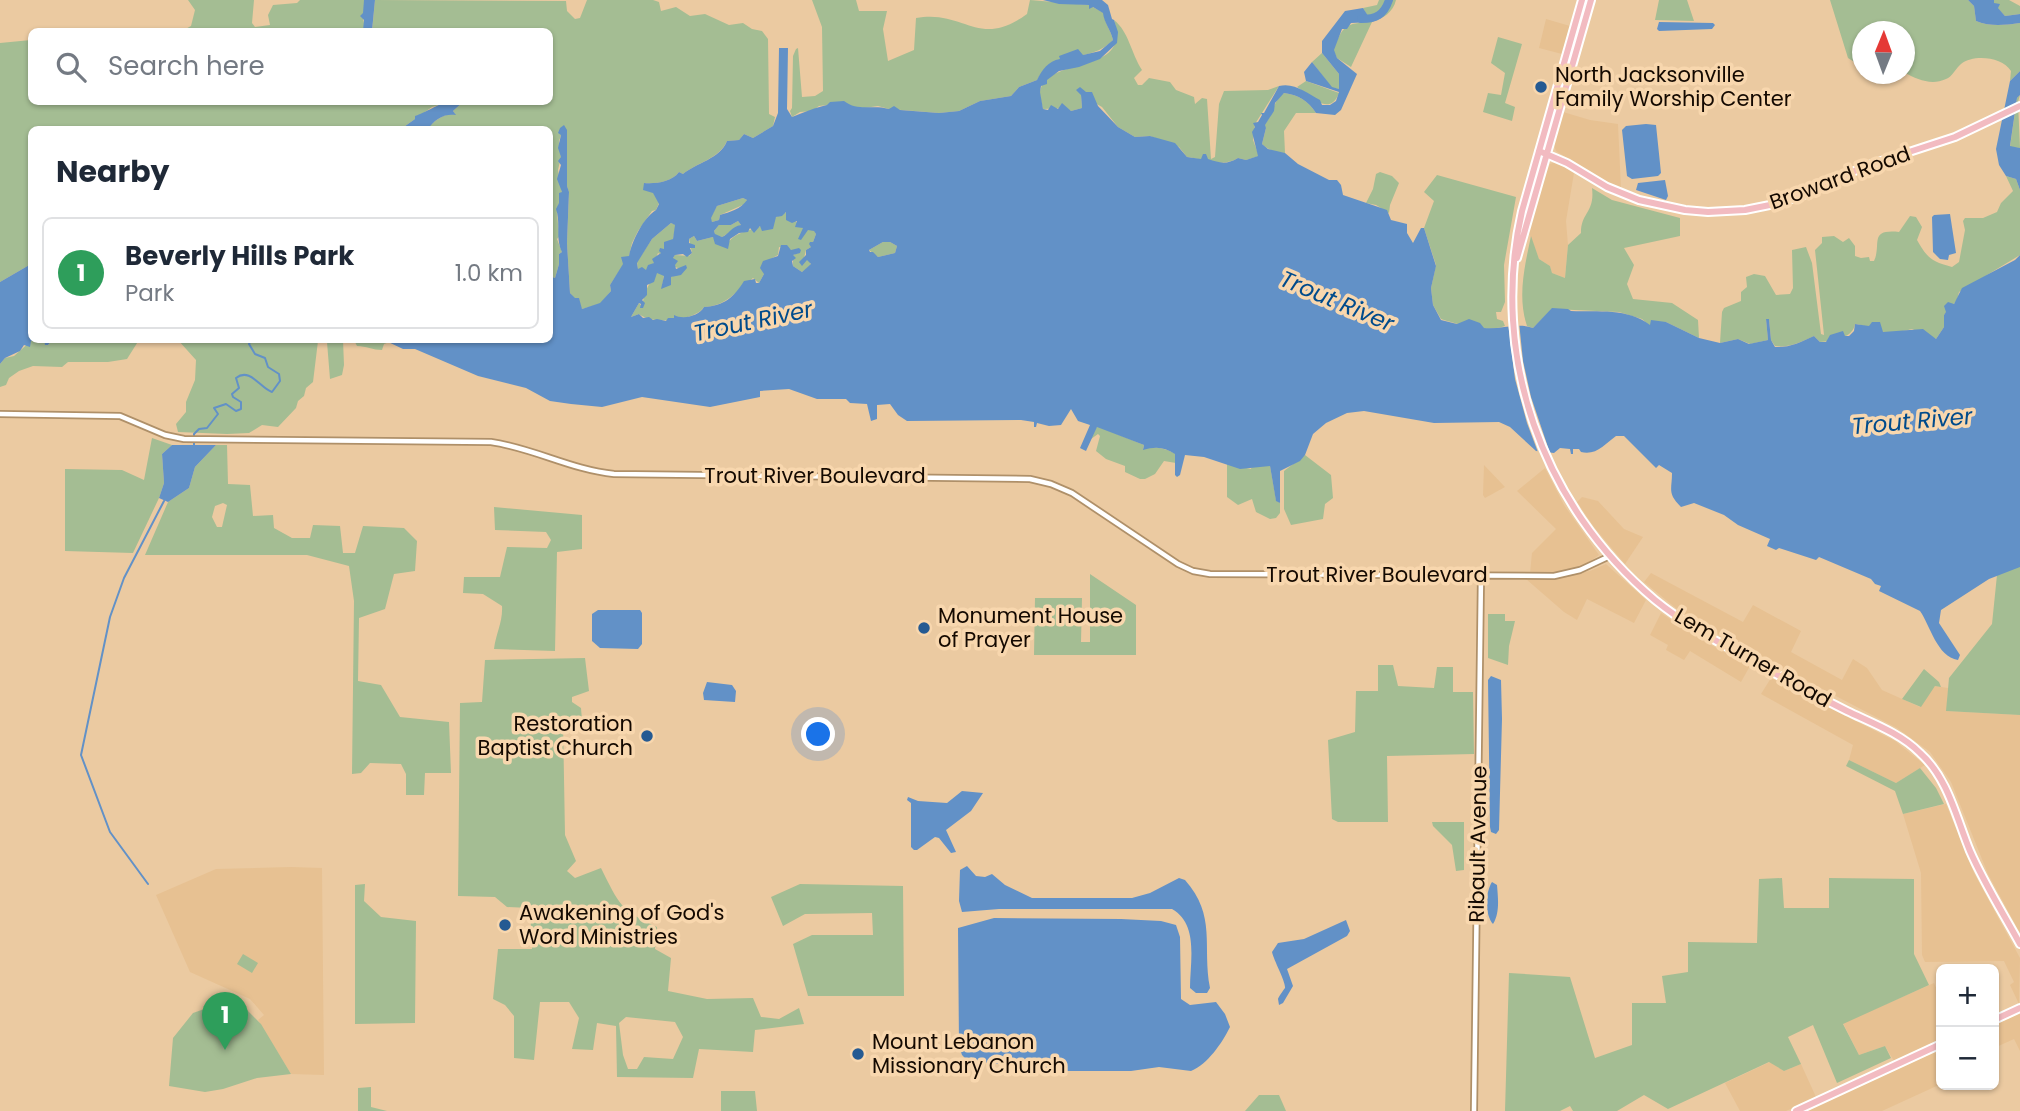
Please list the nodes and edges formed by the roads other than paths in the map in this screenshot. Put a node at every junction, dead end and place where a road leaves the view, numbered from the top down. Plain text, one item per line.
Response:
1 (1582, 0) edge
2 (1591, 0) edge
3 (2020, 107) edge
4 (1539, 151) junction
5 (1548, 154) junction
6 (1516, 263) junction
7 (0, 414) edge
8 (1609, 556) junction
9 (1481, 576) junction
10 (2020, 944) edge
11 (2020, 1008) edge
12 (1999, 1018) edge
13 (1936, 1046) edge
14 (1474, 1111) edge
15 (1796, 1111) edge

1 - 4 main road, Lem Turner Road
2 - 5 main road, Lem Turner Road
3 - 5 main road, Broward Road
4 - 5 main road, Broward Road
4 - 6 main road, Lem Turner Road
5 - 6 main road, Lem Turner Road
6 - 8 main road, Lem Turner Road
7 - 9 street, Trout River Boulevard
8 - 9 street, Trout River Boulevard
8 - 10 main road, Lem Turner Road
9 - 14 street, Ribault Avenue
11 - 12 main road
13 - 15 main road

